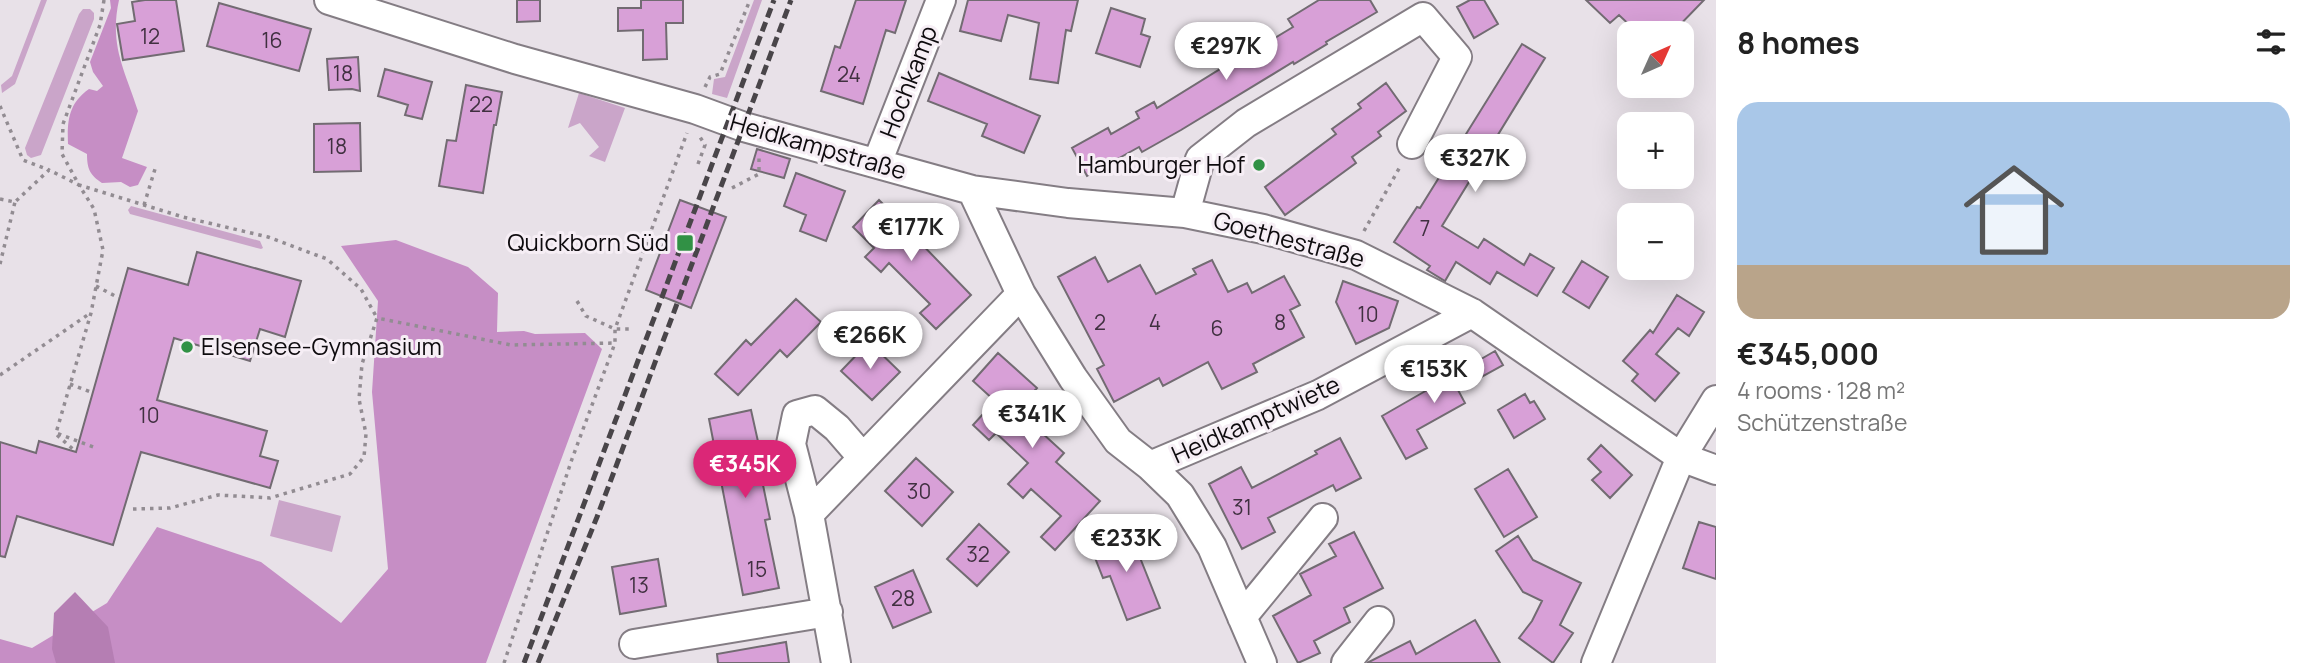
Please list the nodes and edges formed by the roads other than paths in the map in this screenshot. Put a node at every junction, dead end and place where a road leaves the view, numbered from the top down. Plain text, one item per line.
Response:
1 (329, 0) edge
2 (941, 0) edge
3 (1412, 145) road end
4 (877, 163) junction
5 (972, 190) junction
6 (1185, 213) junction
7 (1021, 294) junction
8 (1472, 313) junction
9 (1716, 400) edge
10 (1681, 457) junction
11 (863, 458) junction
12 (1150, 467) junction
13 (1716, 470) edge
14 (809, 514) junction
15 (1323, 518) dead end
16 (828, 612) junction
17 (1242, 617) junction
18 (1379, 621) dead end
19 (634, 645) dead end
20 (836, 663) edge
21 (1262, 663) edge
22 (1346, 663) edge
23 (1596, 663) edge

1 - 4 street, Heidkampstraße
2 - 4 street, Hochkamp
3 - 6 street
4 - 5 street, Heidkampstraße
5 - 6 street, Goethestraße
5 - 7 street
6 - 8 street, Goethestraße
7 - 11 street
7 - 12 street
8 - 10 street, Goethestraße
8 - 12 street, Heidkamptwiete
9 - 10 street
10 - 13 street, Goethestraße
10 - 23 street
11 - 14 street
11 - 14 street
12 - 17 street
14 - 16 street
15 - 17 street
16 - 19 street
16 - 20 street
17 - 21 street
18 - 22 street

